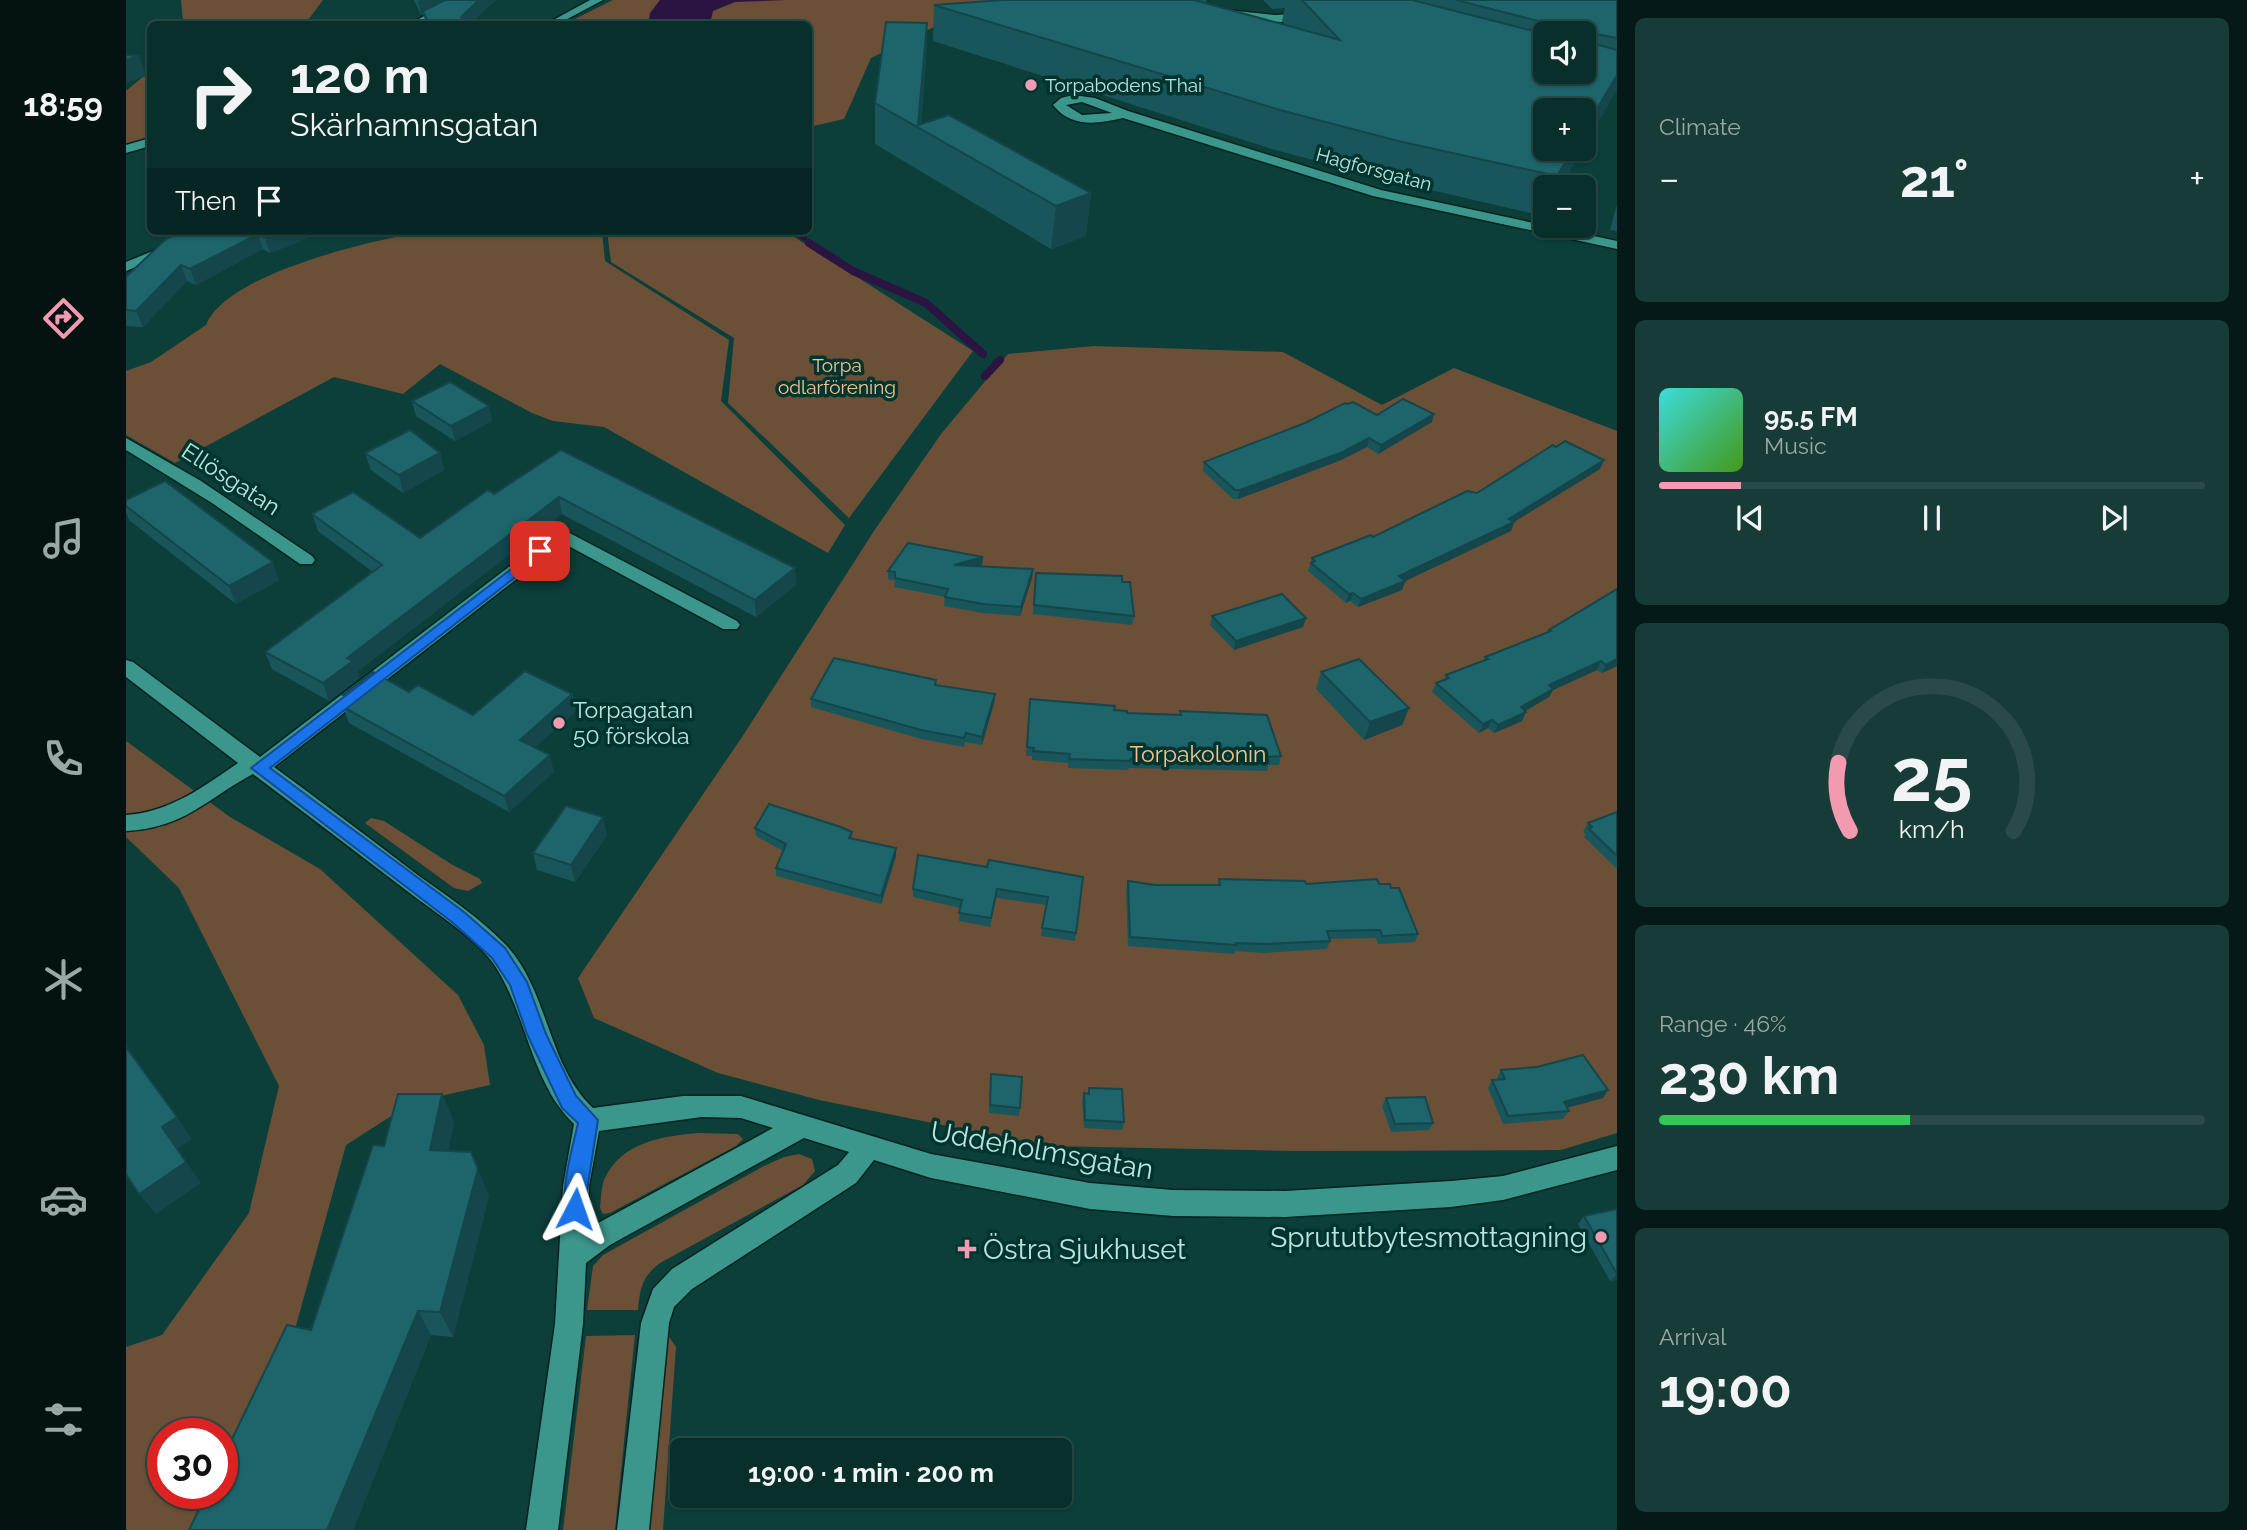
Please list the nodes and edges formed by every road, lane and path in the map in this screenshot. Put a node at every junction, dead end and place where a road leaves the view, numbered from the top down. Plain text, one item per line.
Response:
1 (463, 0) edge
2 (598, 0) edge
3 (1208, 11) edge
4 (1320, 15) edge
5 (418, 21) edge
6 (557, 21) edge
7 (1124, 114) dead end
8 (147, 143) edge
9 (126, 149) edge
10 (204, 235) edge
11 (1617, 245) edge
12 (126, 267) edge
13 (126, 443) edge
14 (306, 561) dead end
15 (730, 625) dead end
16 (126, 667) edge
17 (256, 766) junction
18 (126, 823) edge
19 (588, 1120) junction
20 (802, 1126) junction
21 (870, 1146) junction
22 (1617, 1158) edge
23 (574, 1255) junction
24 (542, 1530) edge
25 (634, 1530) edge

1 - 5 street
2 - 6 street
3 - 4 street
7 - 11 street, Hagforsgatan
8 - 9 street
10 - 12 street
13 - 14 street, Ellösgatan
15 - 17 street
16 - 17 street
17 - 18 street
17 - 19 street
19 - 20 street, Uddeholmsgatan
19 - 23 street
20 - 21 street, Uddeholmsgatan
20 - 23 street
21 - 22 street, Uddeholmsgatan
21 - 25 street
23 - 24 street

